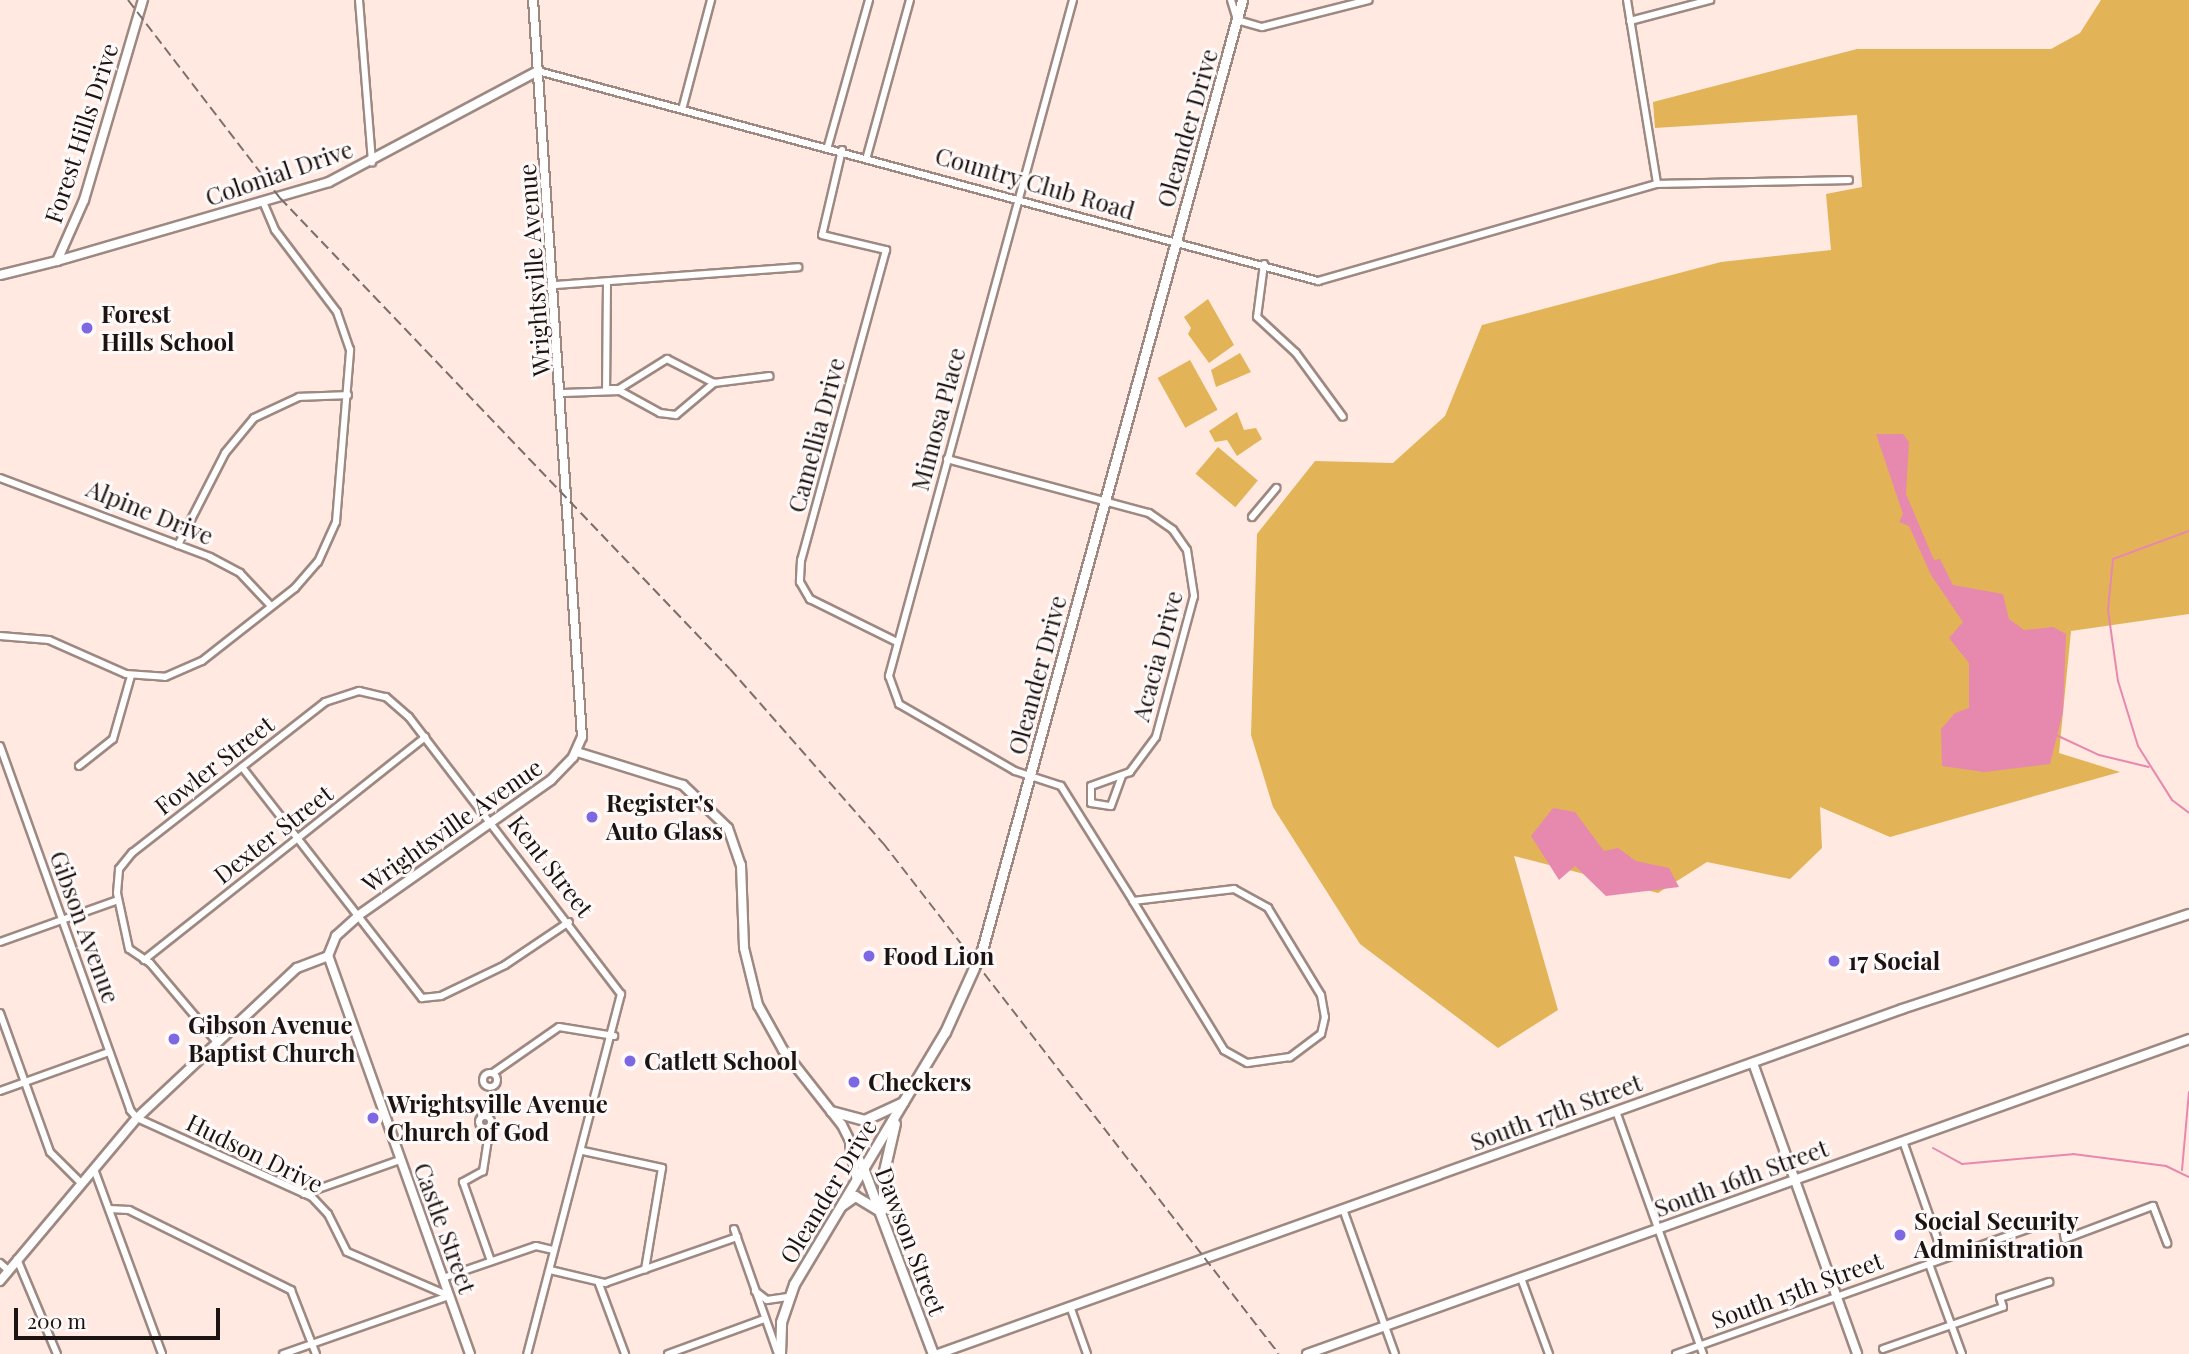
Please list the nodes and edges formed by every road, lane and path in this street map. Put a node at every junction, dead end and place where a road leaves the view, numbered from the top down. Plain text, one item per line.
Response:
1 (144, 0) edge
2 (359, 0) edge
3 (533, 0) edge
4 (711, 0) edge
5 (869, 0) edge
6 (910, 0) edge
7 (1073, 0) edge
8 (1231, 0) edge
9 (1242, 0) edge
10 (1369, 0) edge
11 (1627, 0) edge
12 (1710, 0) edge
13 (1237, 20) junction
14 (1630, 21) junction
15 (538, 71) junction
16 (683, 106) junction
17 (828, 146) junction
18 (842, 150) junction
19 (867, 156) junction
20 (372, 162) junction
21 (1849, 180) dead end
22 (1657, 184) junction
23 (1019, 198) junction
24 (263, 202) junction
25 (1175, 242) junction
26 (57, 261) junction
27 (1264, 264) junction
28 (798, 267) dead end
29 (0, 275) edge
30 (607, 282) junction
31 (555, 285) junction
32 (770, 376) dead end
33 (714, 383) junction
34 (606, 389) junction
35 (563, 393) junction
36 (348, 395) junction
37 (1343, 416) dead end
38 (947, 459) junction
39 (0, 478) edge
40 (1276, 488) dead end
41 (1105, 500) junction
42 (1252, 517) dead end
43 (178, 545) junction
44 (271, 606) junction
45 (0, 636) edge
46 (897, 642) junction
47 (131, 676) junction
48 (368, 691) joint
49 (425, 737) junction
50 (0, 747) edge
51 (576, 751) junction
52 (79, 766) dead end
53 (242, 767) junction
54 (1030, 775) junction
55 (1122, 776) junction
56 (492, 823) junction
57 (298, 838) junction
58 (118, 900) junction
59 (1133, 901) junction
60 (2189, 914) edge
61 (359, 915) junction
62 (62, 920) junction
63 (569, 922) junction
64 (0, 942) edge
65 (328, 956) junction
66 (144, 960) junction
67 (0, 1013) edge
68 (614, 1036) junction
69 (2189, 1039) edge
70 (216, 1041) junction
71 (109, 1052) junction
72 (1753, 1063) junction
73 (493, 1073) dead end
74 (25, 1083) junction
75 (0, 1091) edge
76 (905, 1101) junction
77 (831, 1111) junction
78 (1616, 1111) junction
79 (137, 1118) junction
80 (896, 1118) junction
81 (490, 1126) dead end
82 (1903, 1141) junction
83 (850, 1142) junction
84 (583, 1151) junction
85 (400, 1160) junction
86 (862, 1165) junction
87 (93, 1168) junction
88 (856, 1177) junction
89 (1795, 1180) junction
90 (80, 1182) junction
91 (304, 1194) junction
92 (839, 1207) junction
93 (109, 1209) junction
94 (1343, 1209) junction
95 (884, 1219) junction
96 (734, 1229) dead end
97 (1657, 1229) junction
98 (737, 1237) junction
99 (2167, 1244) dead end
100 (555, 1250) junction
101 (1944, 1258) junction
102 (17, 1259) junction
103 (491, 1261) junction
104 (0, 1263) edge
105 (1929, 1264) junction
106 (645, 1269) junction
107 (8, 1270) junction
108 (550, 1270) junction
109 (443, 1278) junction
110 (1521, 1278) junction
111 (0, 1281) edge
112 (2049, 1282) dead end
113 (599, 1284) junction
114 (753, 1289) junction
115 (449, 1296) junction
116 (1836, 1296) junction
117 (788, 1297) junction
118 (1070, 1306) junction
119 (764, 1319) junction
120 (1951, 1325) junction
121 (1385, 1326) junction
122 (312, 1344) junction
123 (1700, 1345) junction
124 (1883, 1349) dead end
125 (57, 1354) edge
126 (162, 1354) edge
127 (283, 1354) edge
128 (316, 1354) edge
129 (470, 1354) edge
130 (527, 1354) edge
131 (625, 1354) edge
132 (668, 1354) edge
133 (779, 1354) edge
134 (935, 1354) edge
135 (1087, 1354) edge
136 (1307, 1354) edge
137 (1395, 1354) edge
138 (1549, 1354) edge
139 (1676, 1354) edge
140 (1703, 1354) edge
141 (1857, 1354) edge
142 (1962, 1354) edge

1 - 26 street, Forest Hills Drive
2 - 20 street
3 - 15 street, Wrightsville Avenue
4 - 16 street
5 - 17 street
6 - 19 street
7 - 23 street, Mimosa Place
8 - 13 street
9 - 13 main road, Oleander Drive
10 - 13 street
11 - 14 street
12 - 14 street
13 - 25 main road, Oleander Drive
14 - 22 street
15 - 16 street, Country Club Road
15 - 20 street, Colonial Drive
15 - 31 street, Wrightsville Avenue
16 - 17 street, Country Club Road
17 - 18 street, Country Club Road
18 - 19 street, Country Club Road
18 - 46 street, Camellia Drive
19 - 23 street, Country Club Road
20 - 24 street, Colonial Drive
21 - 22 street, Country Club Road
22 - 27 street, Country Club Road
23 - 25 street, Country Club Road
23 - 38 street, Mimosa Place
24 - 26 street, Colonial Drive
24 - 36 street
25 - 27 street, Country Club Road
25 - 41 main road, Oleander Drive
26 - 29 street, Forest Hills Drive
27 - 37 street
28 - 30 street
30 - 31 street
30 - 34 street
31 - 35 street, Wrightsville Avenue
32 - 33 street
33 - 34 street
33 - 34 street
34 - 35 street
35 - 51 street, Wrightsville Avenue
36 - 43 street
36 - 44 street
38 - 41 street, Acacia Drive
38 - 46 street, Mimosa Place
39 - 43 street, Alpine Drive
40 - 42 street
41 - 54 main road, Oleander Drive
41 - 55 street, Acacia Drive
43 - 44 street, Alpine Drive
44 - 47 street
45 - 47 street
46 - 54 street, Mimosa Place
47 - 52 street
48 - 49 street, Kent Street
48 - 53 street, Fowler Street
49 - 56 street, Kent Street
49 - 57 street, Dexter Street
50 - 62 street, Gibson Avenue
51 - 56 street, Wrightsville Avenue
51 - 77 street, Dawson Street
53 - 57 street
53 - 58 street, Fowler Street
54 - 59 street, Mimosa Place
54 - 76 main road, Oleander Drive
55 - 55 street, Acacia Drive
56 - 61 street, Wrightsville Avenue
56 - 63 street, Kent Street
57 - 61 street
57 - 66 street, Dexter Street
58 - 62 street
58 - 66 street, Fowler Street
59 - 59 street, Mimosa Place
60 - 72 street, South 17th Street
61 - 63 street
61 - 65 street, Wrightsville Avenue
62 - 64 street
62 - 71 street, Gibson Avenue
63 - 68 street, Kent Street
65 - 70 street
65 - 85 street, Castle Street
66 - 70 street, Fowler Street
67 - 74 street
68 - 73 street
68 - 84 street
69 - 82 street, South 16th Street
70 - 79 street
71 - 74 street
71 - 79 street, Gibson Avenue
72 - 78 street, South 17th Street
72 - 89 street
74 - 75 street
74 - 90 street
76 - 77 main road
76 - 80 main road, Oleander Drive
77 - 83 street, Dawson Street
78 - 94 street, South 17th Street
78 - 97 street
79 - 87 street
79 - 91 street, Hudson Drive
80 - 86 main road, Oleander Drive
80 - 95 main road
81 - 103 street
82 - 89 street, South 16th Street
82 - 101 street
83 - 86 street, Dawson Street
83 - 88 street, Dawson Street
84 - 100 street
84 - 106 street
85 - 91 street
85 - 109 street, Castle Street
86 - 88 main road, Oleander Drive
86 - 95 main road, Dawson Street
87 - 90 street
87 - 93 street
88 - 92 main road, Oleander Drive
89 - 97 street, South 16th Street
89 - 116 street
90 - 102 street
91 - 115 street, Hudson Drive
92 - 95 main road
92 - 117 main road, Oleander Drive
93 - 122 street
93 - 126 street
94 - 118 street, South 17th Street
94 - 121 street
95 - 134 main road, Dawson Street
96 - 98 street
97 - 110 street, South 16th Street
97 - 123 street
98 - 106 street
98 - 114 street
99 - 101 street, South 15th Street
100 - 103 street
100 - 108 street
101 - 105 street, South 15th Street
102 - 107 street
102 - 125 street
103 - 109 street
104 - 107 street
105 - 116 street, South 15th Street
105 - 120 street
106 - 113 street
107 - 111 street
108 - 113 street
108 - 130 street
109 - 115 street, Castle Street
110 - 121 street, South 16th Street
110 - 138 street
112 - 120 street
113 - 131 street
114 - 117 street
114 - 119 street
115 - 122 street
115 - 129 street, Castle Street
116 - 123 street, South 15th Street
116 - 141 street
117 - 133 main road, Oleander Drive
118 - 134 street, South 17th Street
118 - 135 street
119 - 132 street
119 - 133 street
120 - 124 street
120 - 142 street
121 - 136 street, South 16th Street
121 - 137 street
122 - 127 street
122 - 128 street
123 - 139 street, South 15th Street
123 - 140 street

